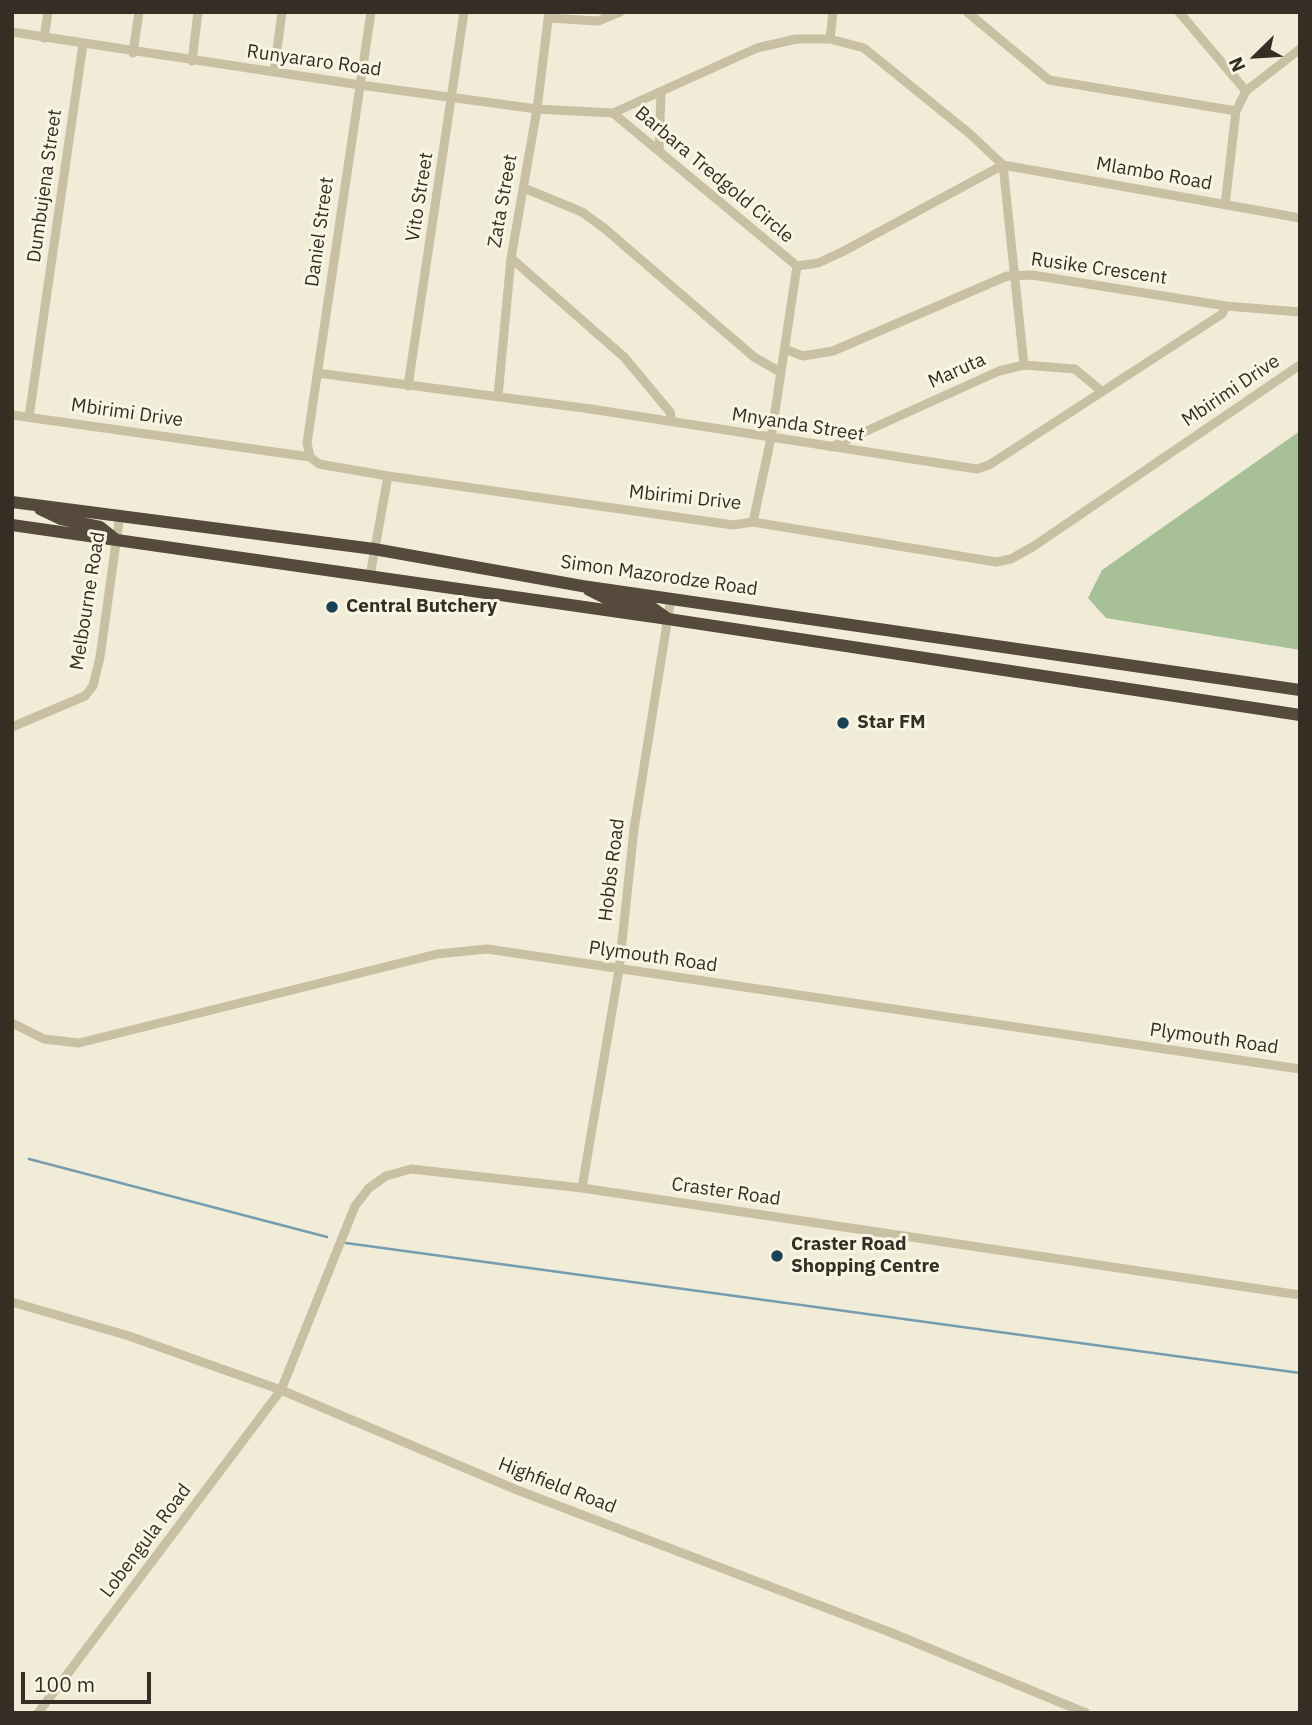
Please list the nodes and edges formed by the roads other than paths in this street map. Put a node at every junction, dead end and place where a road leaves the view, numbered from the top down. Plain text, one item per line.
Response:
1 (48, 12) edge
2 (139, 12) edge
3 (198, 12) edge
4 (282, 12) edge
5 (371, 12) edge
6 (464, 12) edge
7 (620, 12) edge
8 (834, 12) edge
9 (967, 12) edge
10 (1179, 12) edge
11 (549, 15) edge
12 (12, 33) edge
13 (44, 38) junction
14 (830, 40) junction
15 (83, 44) junction
16 (1300, 49) edge
17 (133, 53) junction
18 (192, 61) junction
19 (274, 72) junction
20 (360, 85) junction
21 (1246, 91) junction
22 (661, 93) junction
23 (452, 97) junction
24 (537, 109) junction
25 (1236, 111) junction
26 (612, 113) junction
27 (659, 149) junction
28 (1003, 165) junction
29 (524, 188) junction
30 (1225, 205) junction
31 (1300, 218) edge
32 (510, 258) junction
33 (797, 266) junction
34 (1014, 276) junction
35 (1226, 306) junction
36 (1300, 312) edge
37 (784, 349) junction
38 (1024, 365) junction
39 (1300, 365) edge
40 (780, 372) junction
41 (317, 373) junction
42 (408, 386) junction
43 (1100, 390) junction
44 (498, 396) junction
45 (12, 415) edge
46 (29, 417) junction
47 (672, 422) junction
48 (771, 438) junction
49 (830, 448) junction
50 (310, 457) junction
51 (388, 476) junction
52 (12, 502) edge
53 (34, 505) junction
54 (120, 514) junction
55 (753, 522) junction
56 (12, 525) edge
57 (115, 539) junction
58 (374, 549) junction
59 (370, 576) junction
60 (582, 586) junction
61 (671, 598) junction
62 (668, 619) junction
63 (1300, 690) edge
64 (1300, 715) edge
65 (12, 727) edge
66 (619, 970) junction
67 (12, 1023) edge
68 (1300, 1069) edge
69 (582, 1188) junction
70 (1300, 1295) edge
71 (12, 1302) edge
72 (281, 1390) junction
73 (38, 1713) edge
74 (1086, 1713) edge

1 - 13 street
2 - 17 street
3 - 18 street
4 - 19 street
5 - 20 street, Daniel Street
6 - 23 street, Vito Street
7 - 11 street
8 - 14 street
9 - 25 street
10 - 21 street
11 - 24 street, Zata Street
12 - 13 street, Runyararo Road
13 - 15 street, Runyararo Road
14 - 22 street, Barbara Tredgold Circle
14 - 28 street, Barbara Tredgold Circle
15 - 17 street, Runyararo Road
15 - 46 street, Dumbujena Street
16 - 21 street
17 - 18 street, Runyararo Road
18 - 19 street, Runyararo Road
19 - 20 street, Runyararo Road
20 - 23 street, Runyararo Road
20 - 41 street, Daniel Street
21 - 25 street
22 - 26 street, Barbara Tredgold Circle
22 - 27 street
23 - 24 street, Runyararo Road
23 - 42 street, Vito Street
24 - 26 street, Runyararo Road
24 - 29 street, Zata Street
25 - 30 street
26 - 27 street, Barbara Tredgold Circle
27 - 33 street, Barbara Tredgold Circle
28 - 30 street, Mlambo Road
28 - 33 street, Barbara Tredgold Circle
28 - 34 street
29 - 32 street, Zata Street
29 - 40 street
30 - 31 street, Mlambo Road
32 - 44 street, Zata Street
32 - 47 street
33 - 37 street
34 - 35 street, Rusike Crescent
34 - 37 street, Rusike Crescent
34 - 38 street
35 - 36 street, Rusike Crescent
35 - 43 street, Mnyanda Street
37 - 40 street
38 - 43 street, Maruta
38 - 49 street, Maruta
39 - 55 street, Mbirimi Drive
40 - 48 street
41 - 42 street, Mnyanda Street
41 - 50 street, Daniel Street
42 - 44 street, Mnyanda Street
43 - 49 street, Mnyanda Street
44 - 47 street, Mnyanda Street
45 - 46 street, Mbirimi Drive
46 - 50 street, Mbirimi Drive
47 - 48 street, Mnyanda Street
48 - 49 street, Mnyanda Street
48 - 55 street
50 - 51 street, Mbirimi Drive
51 - 55 street, Mbirimi Drive
51 - 58 street
52 - 53 highway, Simon Mazorodze Road
53 - 54 highway, Simon Mazorodze Road
53 - 57 highway
54 - 57 street, Melbourne Road
54 - 58 highway, Simon Mazorodze Road
56 - 57 highway
57 - 59 highway
57 - 65 street, Melbourne Road
58 - 59 street
58 - 60 highway, Simon Mazorodze Road
59 - 62 highway
60 - 61 highway, Simon Mazorodze Road
60 - 62 highway
61 - 62 street, Hobbs Road
61 - 63 highway, Simon Mazorodze Road
62 - 64 highway
62 - 66 street, Hobbs Road
66 - 67 street, Plymouth Road
66 - 68 street, Plymouth Road
66 - 69 street, Hobbs Road
69 - 70 street, Craster Road
69 - 72 street, Craster Road
71 - 72 street, Highfield Road
72 - 73 street, Lobengula Road
72 - 74 street, Highfield Road

